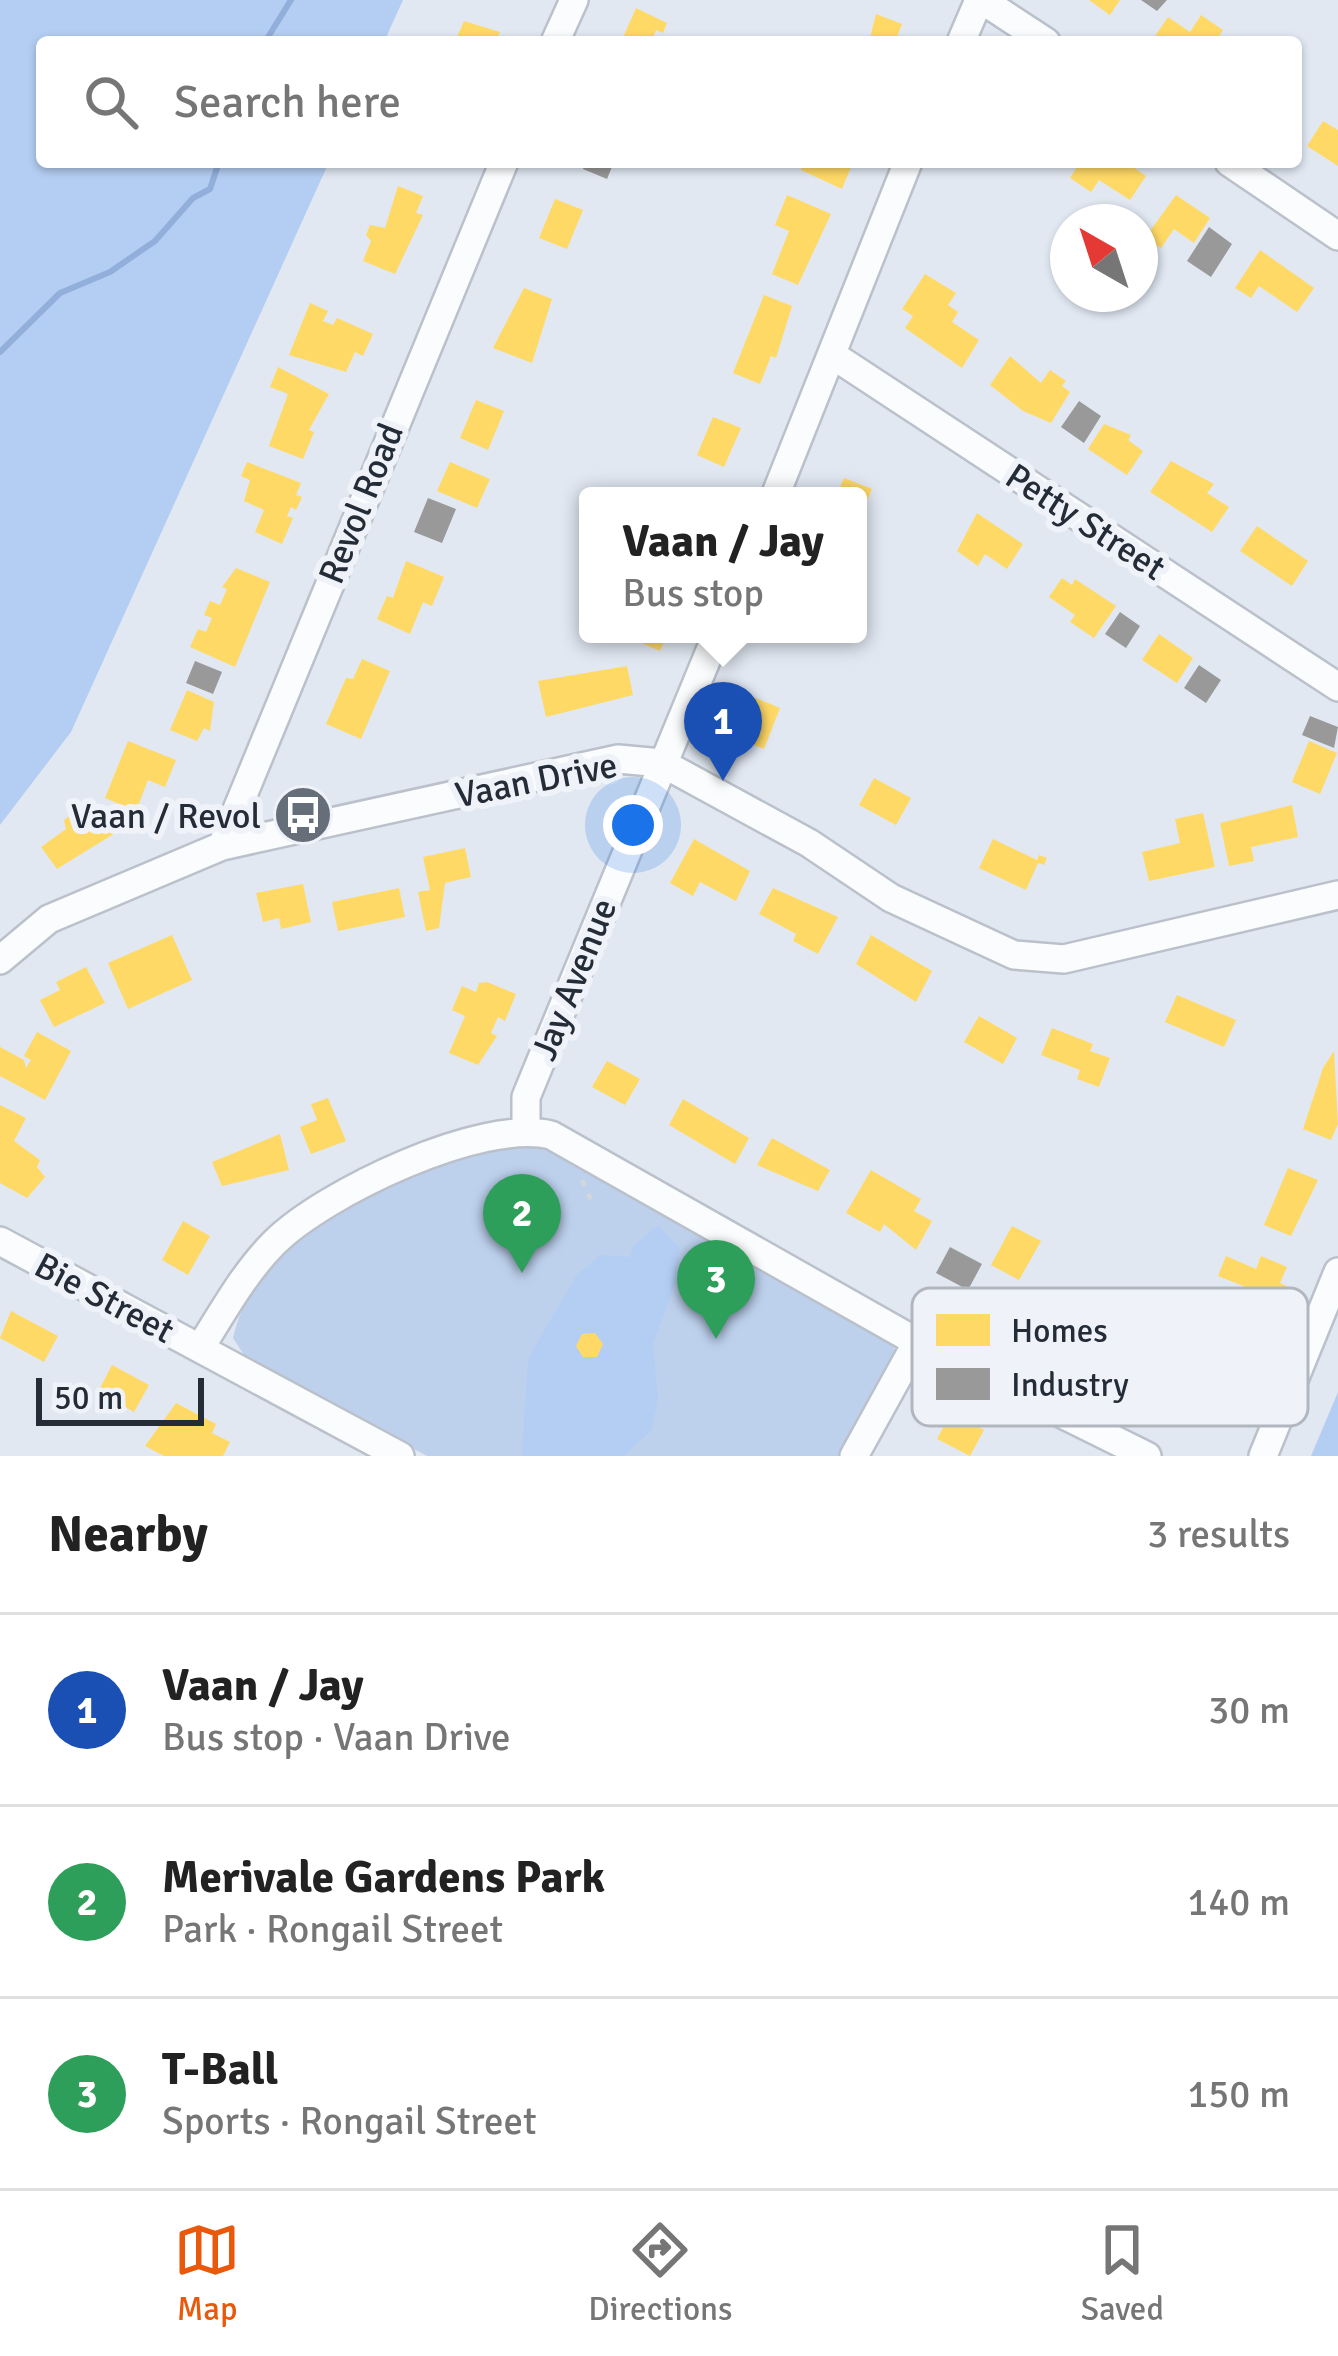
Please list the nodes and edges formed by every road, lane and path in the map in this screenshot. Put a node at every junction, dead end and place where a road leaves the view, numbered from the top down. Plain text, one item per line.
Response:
1 (574, 0) edge
2 (981, 0) edge
3 (559, 36) edge
4 (964, 36) edge
5 (1037, 36) edge
6 (502, 168) edge
7 (906, 168) edge
8 (1238, 168) edge
9 (1338, 236) edge
10 (834, 356) junction
11 (779, 487) edge
12 (713, 643) edge
13 (1338, 687) edge
14 (662, 763) junction
15 (222, 845) junction
16 (1338, 895) edge
17 (0, 960) edge
18 (526, 1129) junction
19 (0, 1241) edge
20 (1338, 1272) edge
21 (912, 1339) edge
22 (1308, 1346) edge
23 (200, 1348) junction
24 (912, 1351) edge
25 (1086, 1426) edge
26 (1275, 1426) edge
27 (400, 1456) edge
28 (854, 1456) edge
29 (1147, 1456) edge
30 (1263, 1456) edge

1 - 3 street
2 - 4 street
2 - 5 street
6 - 15 street, Revol Road
7 - 10 street
8 - 9 street
10 - 11 street
10 - 13 street, Petty Street
12 - 14 street, Jay Avenue
14 - 15 street, Vaan Drive
14 - 16 street, Vaan Drive
14 - 18 street, Jay Avenue
15 - 17 street, Vaan Drive
18 - 21 street
18 - 23 street
19 - 23 street, Bie Street
20 - 22 street
23 - 27 street, Bie Street
24 - 28 street
25 - 29 street
26 - 30 street

